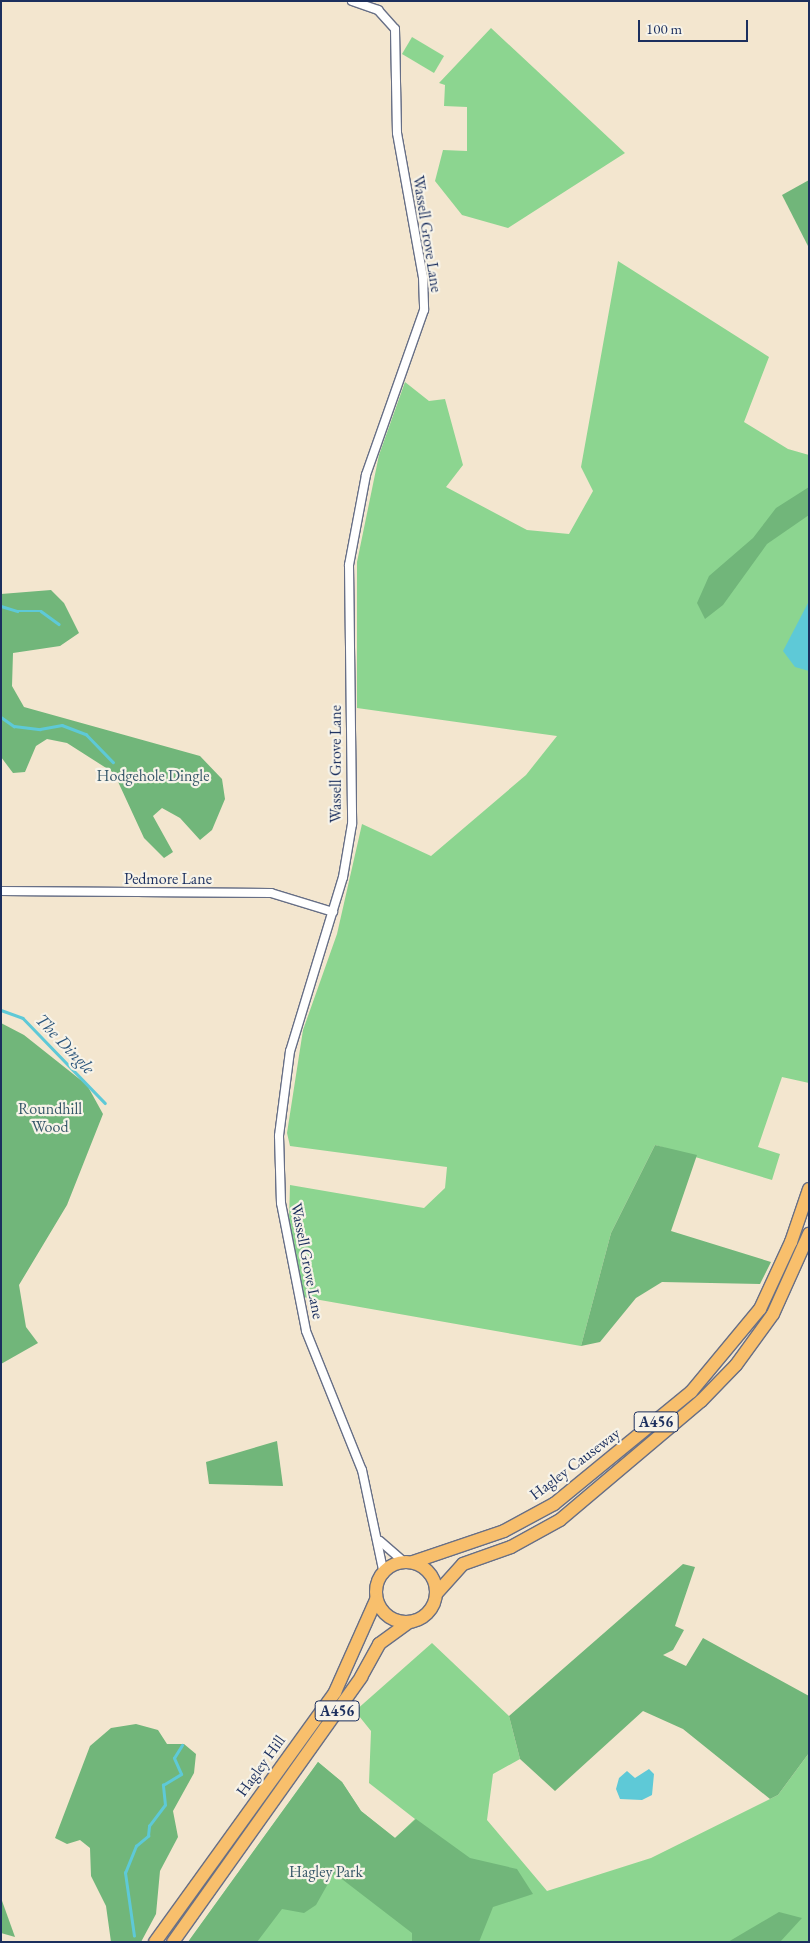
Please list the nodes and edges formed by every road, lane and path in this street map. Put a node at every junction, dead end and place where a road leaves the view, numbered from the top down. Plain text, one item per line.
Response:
1 (352, 1) edge
2 (1, 891) edge
3 (332, 912) junction
4 (809, 1189) edge
5 (809, 1234) edge
6 (380, 1541) junction
7 (409, 1562) junction
8 (384, 1574) junction
9 (436, 1594) junction
10 (376, 1600) junction
11 (409, 1622) junction
12 (155, 1942) edge
13 (174, 1942) edge

1 - 3 street, Wassell Grove Lane
2 - 3 street, Pedmore Lane
3 - 6 street, Wassell Grove Lane
4 - 7 highway, Hagley Causeway / A456
5 - 9 highway, Hagley Causeway / A456
6 - 7 street
6 - 8 street, Wassell Grove Lane
7 - 8 highway
7 - 9 highway
8 - 10 highway
9 - 11 highway
10 - 11 highway
10 - 12 highway, Hagley Hill / A456
11 - 13 highway, Hagley Hill / A456

